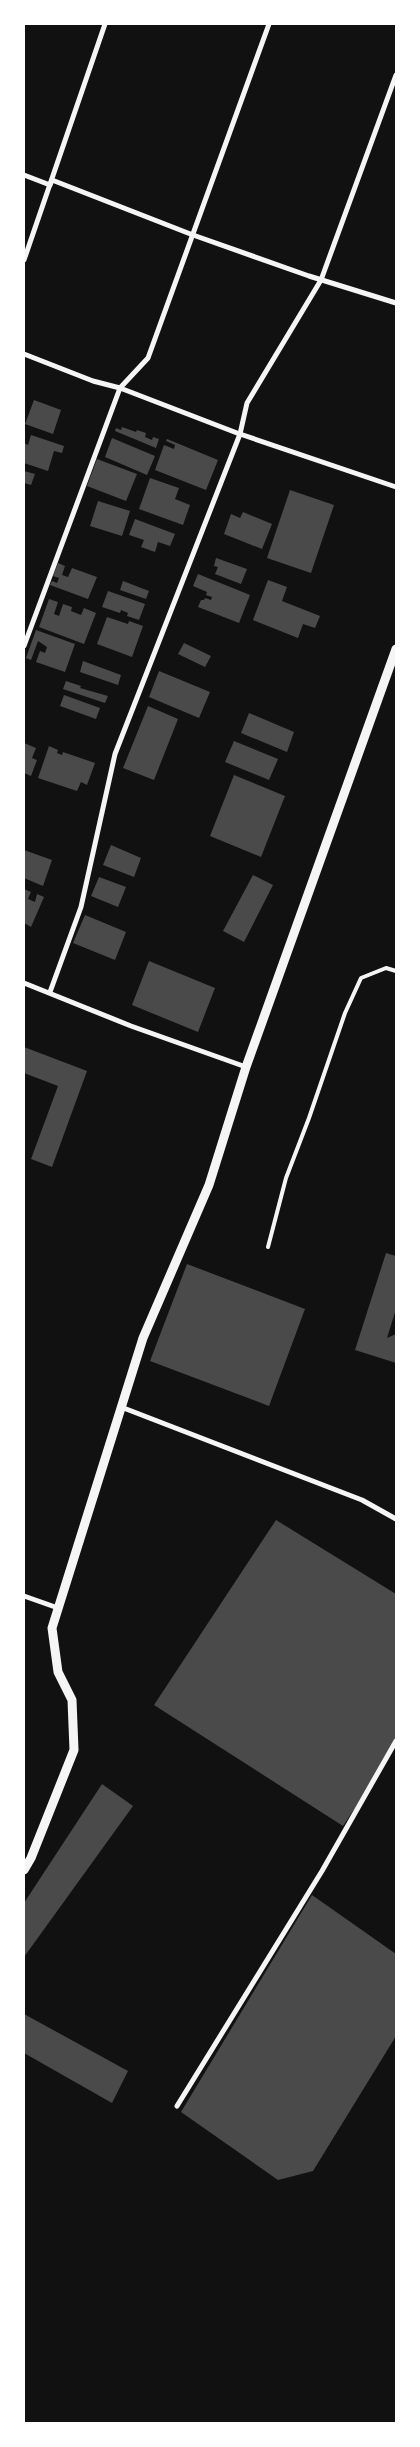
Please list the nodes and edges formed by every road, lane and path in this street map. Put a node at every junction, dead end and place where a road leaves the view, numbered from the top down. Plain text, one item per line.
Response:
1 (105, 24) edge
2 (269, 24) edge
3 (396, 75) edge
4 (24, 175) edge
5 (52, 180) junction
6 (193, 235) junction
7 (24, 260) edge
8 (321, 280) junction
9 (396, 303) edge
10 (24, 354) edge
11 (120, 388) junction
12 (240, 434) junction
13 (396, 487) edge
14 (24, 646) edge
15 (396, 649) edge
16 (396, 971) edge
17 (24, 983) edge
18 (50, 992) junction
19 (246, 1067) junction
20 (268, 1248) dead end
21 (120, 1407) junction
22 (396, 1518) edge
23 (24, 1596) edge
24 (58, 1608) junction
25 (396, 1741) edge
26 (24, 1870) edge
27 (176, 2106) dead end

1 - 5 street
2 - 6 street
3 - 8 street
4 - 5 street
5 - 6 street
5 - 7 street
6 - 8 street
6 - 11 street
8 - 9 street
8 - 12 street
10 - 11 street
11 - 12 street
11 - 14 street
12 - 13 street
12 - 18 street
15 - 19 street
16 - 20 lane
17 - 18 street
18 - 19 street
19 - 21 street
21 - 22 street
21 - 24 street
23 - 24 street
24 - 26 street
25 - 27 street

